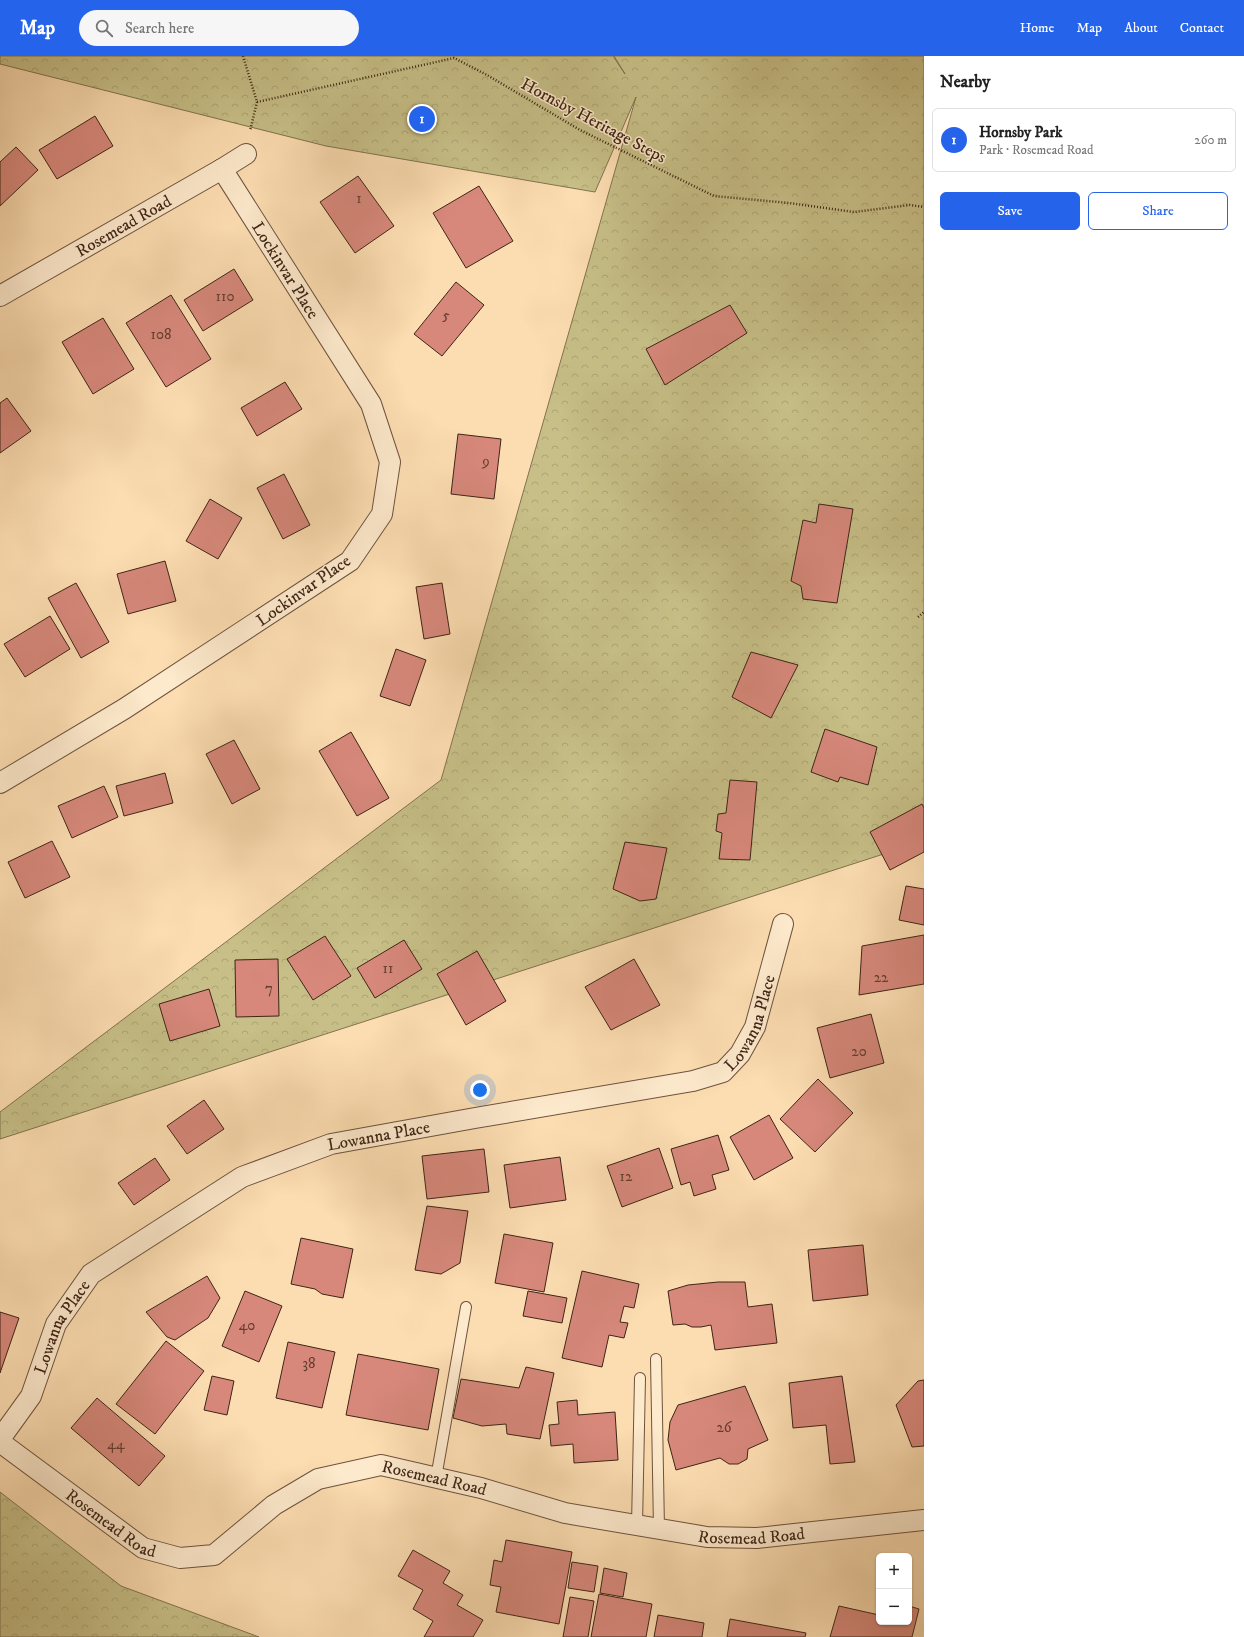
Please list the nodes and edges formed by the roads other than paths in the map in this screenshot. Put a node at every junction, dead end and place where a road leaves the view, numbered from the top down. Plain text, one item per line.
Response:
1 (246, 154) road end
2 (222, 169) junction
3 (0, 296) edge
4 (0, 783) edge
5 (783, 924) dead end
6 (466, 1307) dead end
7 (656, 1359) dead end
8 (640, 1378) dead end
9 (0, 1439) edge
10 (0, 1442) edge
11 (436, 1478) junction
12 (924, 1520) edge
13 (637, 1525) junction
14 (659, 1529) junction

1 - 2 street, Rosemead Road
2 - 3 street, Rosemead Road
2 - 4 street, Lockinvar Place
5 - 9 street, Lowanna Place
6 - 11 lane
7 - 14 lane
8 - 13 lane
10 - 11 street, Rosemead Road
11 - 13 street, Rosemead Road
12 - 14 street, Rosemead Road
13 - 14 street, Rosemead Road

